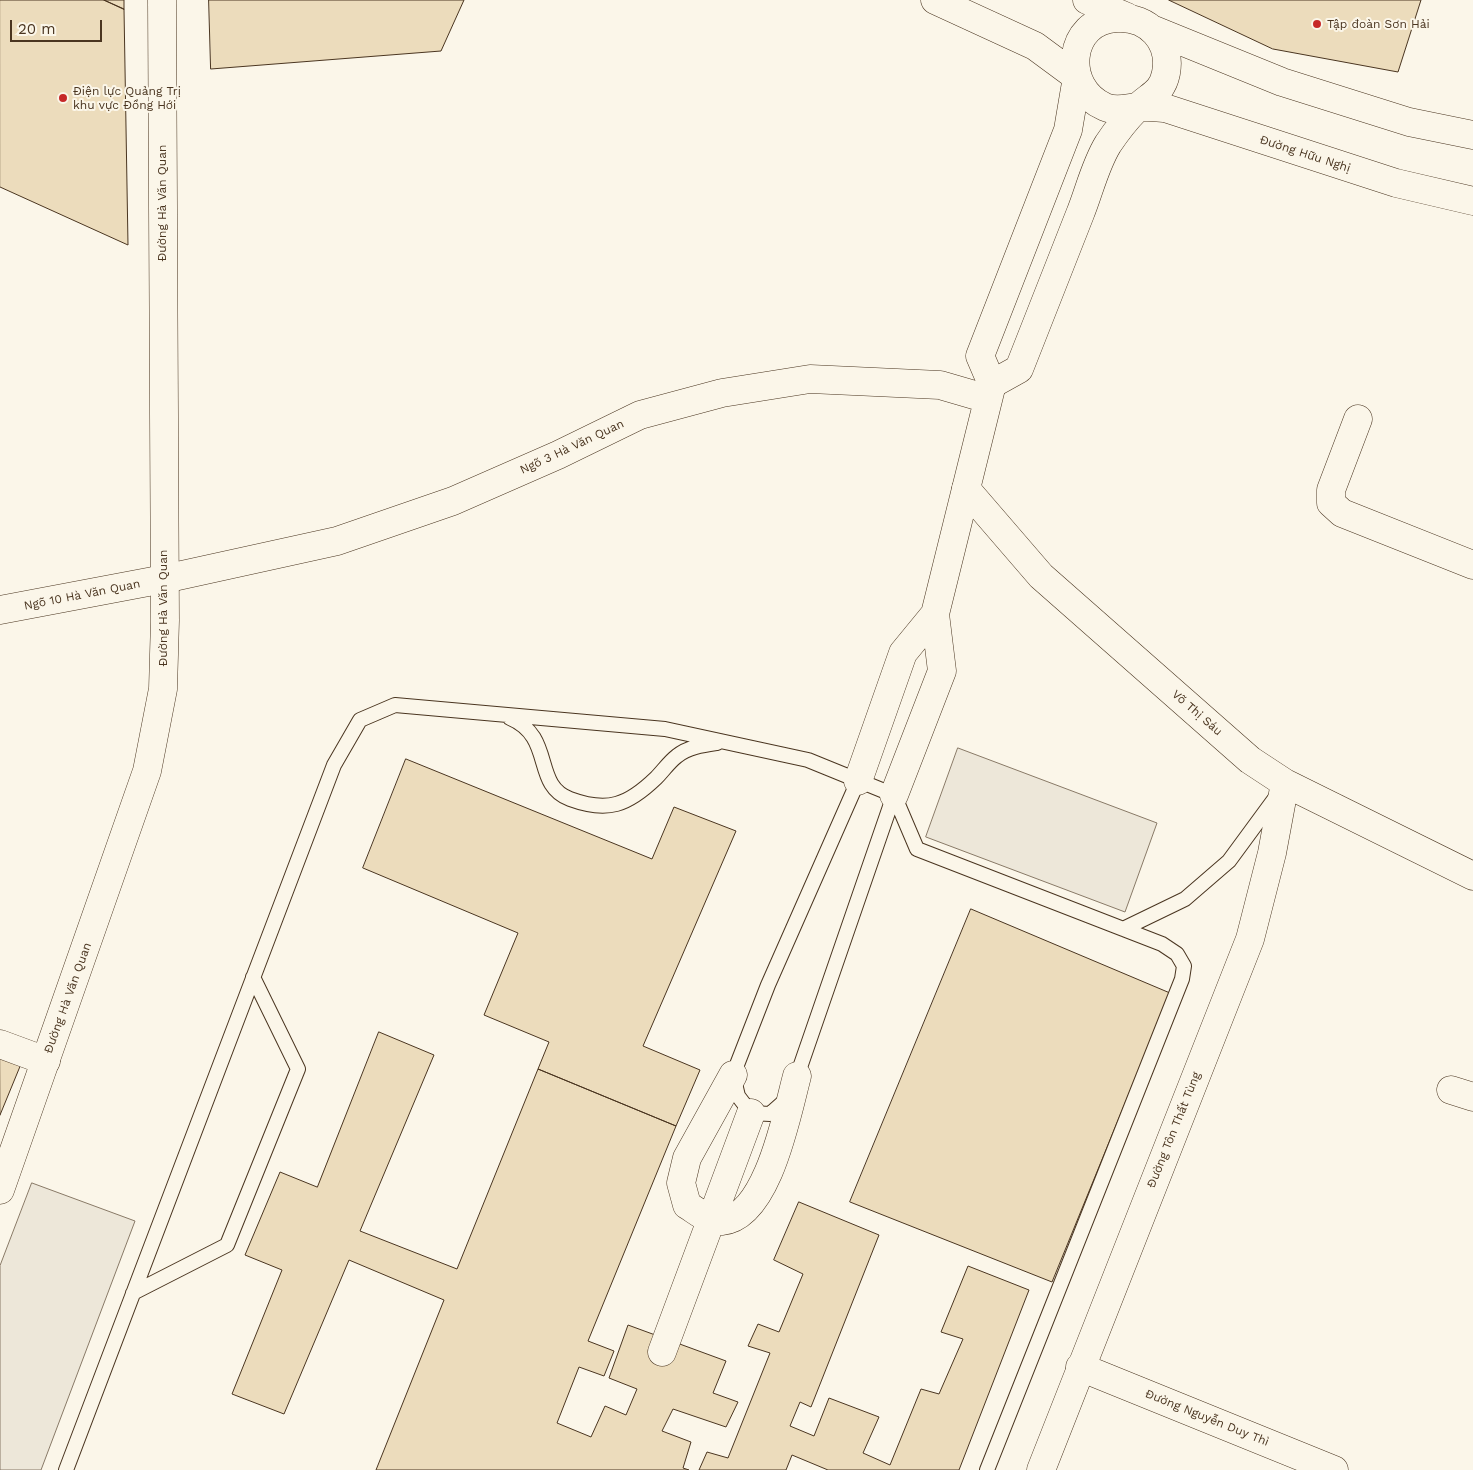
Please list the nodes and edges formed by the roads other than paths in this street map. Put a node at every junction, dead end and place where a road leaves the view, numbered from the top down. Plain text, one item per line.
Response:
1 (162, 0) edge
2 (935, 0) edge
3 (1087, 0) edge
4 (1127, 17) junction
5 (1154, 30) junction
6 (1077, 77) junction
7 (1138, 107) junction
8 (1473, 135) edge
9 (1473, 201) edge
10 (990, 391) junction
11 (1358, 419) dead end
12 (966, 489) junction
13 (1473, 565) edge
14 (164, 579) junction
15 (0, 610) edge
16 (935, 614) junction
17 (500, 714) junction
18 (724, 742) junction
19 (858, 781) junction
20 (1286, 783) junction
21 (894, 795) junction
22 (1473, 876) edge
23 (1123, 929) junction
24 (253, 977) junction
25 (0, 1044) edge
26 (46, 1061) junction
27 (733, 1075) junction
28 (797, 1076) junction
29 (751, 1113) junction
30 (0, 1190) edge
31 (712, 1220) junction
32 (133, 1293) junction
33 (662, 1352) dead end
34 (1080, 1367) junction
35 (66, 1470) edge
36 (987, 1470) edge
37 (1041, 1470) edge
38 (1334, 1470) edge

1 - 14 street, Đường Hà Văn Quan
2 - 6 street
3 - 4 street
4 - 5 street
4 - 6 street
5 - 7 street
5 - 8 street
6 - 7 street
6 - 10 street
7 - 9 street, Đường Hữu Nghị
7 - 10 street
10 - 12 street
10 - 14 street, Ngõ 3 Hà Văn Quan
11 - 13 street
12 - 16 street
12 - 20 street, Võ Thị Sáu
14 - 15 street, Ngõ 10 Hà Văn Quan
14 - 26 street, Đường Hà Văn Quan
16 - 19 street
16 - 21 street
17 - 18 lane
17 - 18 lane
17 - 24 lane
18 - 19 lane
19 - 21 lane
19 - 27 lane
20 - 22 street, Võ Thị Sáu
20 - 23 lane
20 - 34 street, Đường Tôn Thất Tùng
21 - 23 lane
21 - 28 lane
23 - 36 lane
24 - 32 lane
24 - 32 lane
25 - 26 street
26 - 30 street, Đường Hà Văn Quan
27 - 29 lane
27 - 31 street
28 - 29 lane
28 - 31 street
29 - 31 street
31 - 33 street
32 - 35 lane
34 - 37 street, Đường Tôn Thất Tùng
34 - 38 street, Đường Nguyễn Duy Thì

